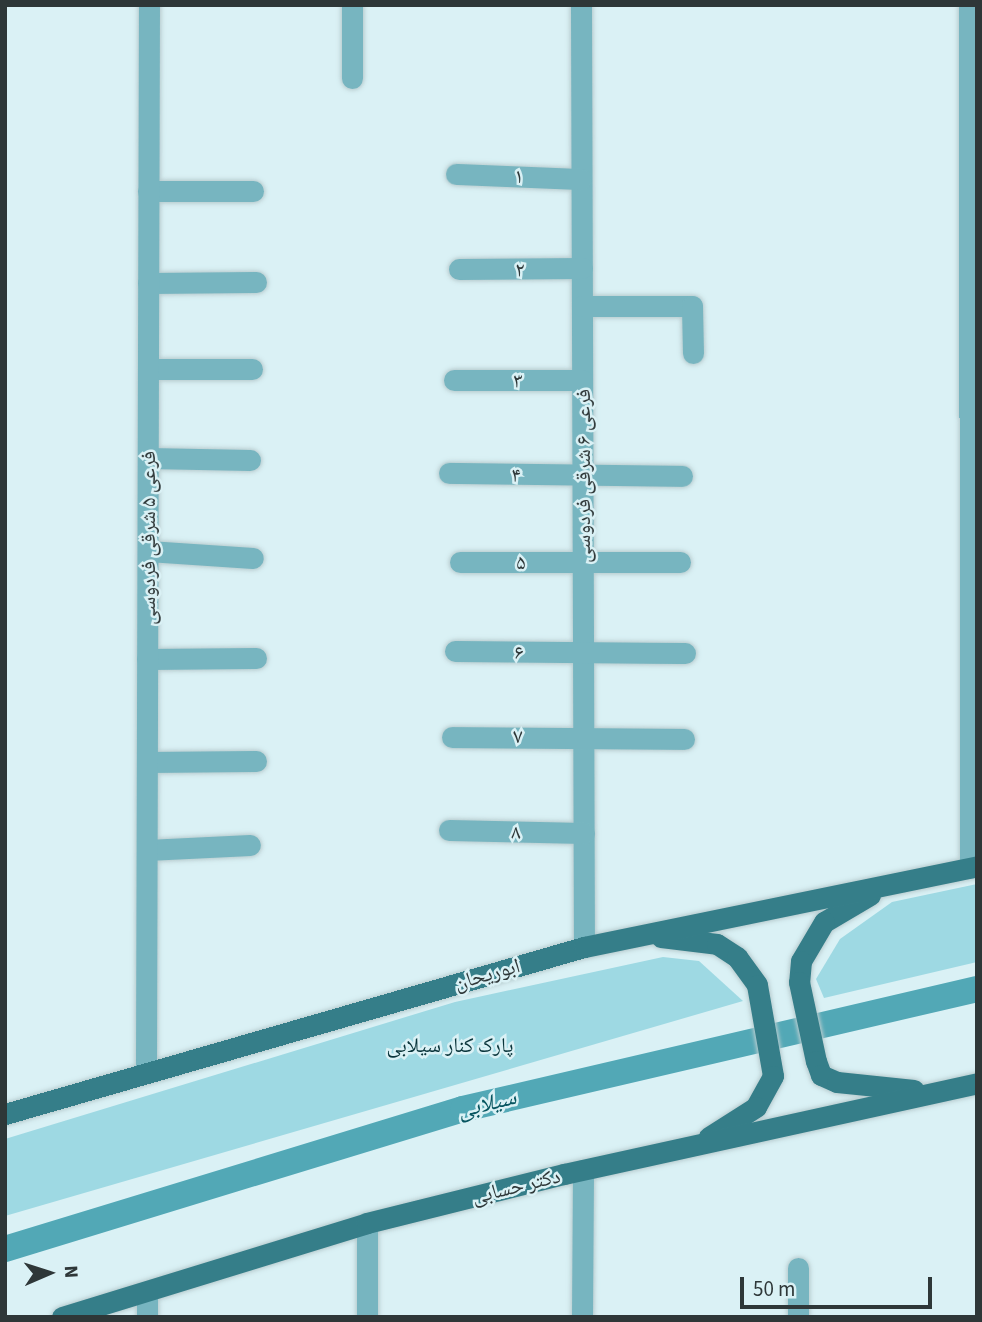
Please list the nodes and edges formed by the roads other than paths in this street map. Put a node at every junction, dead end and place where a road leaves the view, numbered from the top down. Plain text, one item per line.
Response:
1 (149, 5) edge
2 (352, 5) edge
3 (581, 5) edge
4 (969, 5) edge
5 (352, 78) dead end
6 (456, 174) dead end
7 (581, 179) junction
8 (148, 191) junction
9 (253, 191) dead end
10 (582, 268) junction
11 (459, 269) dead end
12 (256, 282) dead end
13 (148, 283) junction
14 (582, 306) junction
15 (693, 353) dead end
16 (148, 369) junction
17 (252, 369) dead end
18 (454, 380) dead end
19 (582, 380) junction
20 (148, 458) junction
21 (250, 460) dead end
22 (449, 473) dead end
23 (582, 476) junction
24 (682, 476) dead end
25 (148, 551) junction
26 (253, 558) dead end
27 (583, 561) junction
28 (460, 562) dead end
29 (680, 562) dead end
30 (455, 651) dead end
31 (583, 652) junction
32 (685, 653) dead end
33 (256, 658) dead end
34 (147, 659) junction
35 (584, 736) junction
36 (452, 737) dead end
37 (684, 738) dead end
38 (256, 761) dead end
39 (147, 762) junction
40 (449, 830) dead end
41 (583, 833) junction
42 (250, 845) dead end
43 (146, 850) junction
44 (973, 867) edge
45 (884, 887) junction
46 (642, 935) junction
47 (584, 947) junction
48 (146, 1071) junction
49 (977, 1083) edge
50 (936, 1092) junction
51 (5, 1114) edge
52 (688, 1149) junction
53 (583, 1170) junction
54 (367, 1223) junction
55 (798, 1268) dead end
56 (147, 1292) junction
57 (62, 1317) edge
58 (147, 1317) edge
59 (367, 1317) edge
60 (582, 1317) edge
61 (798, 1317) edge

1 - 8 street, فرعی ۵ شرقی فردوسی
2 - 5 street
3 - 7 street, فرعی ۶ شرقی فردوسی
4 - 44 street
6 - 7 street, ۱
7 - 10 street, فرعی ۶ شرقی فردوسی
8 - 9 street
8 - 13 street, فرعی ۵ شرقی فردوسی
10 - 11 street, ۲
10 - 14 street, فرعی ۶ شرقی فردوسی
12 - 13 street
13 - 16 street, فرعی ۵ شرقی فردوسی
14 - 15 street
14 - 19 street, فرعی ۶ شرقی فردوسی
16 - 17 street
16 - 20 street, فرعی ۵ شرقی فردوسی
18 - 19 street, ۳
19 - 23 street, فرعی ۶ شرقی فردوسی
20 - 21 street
20 - 25 street, فرعی ۵ شرقی فردوسی
22 - 23 street, ۴
23 - 24 street
23 - 27 street, فرعی ۶ شرقی فردوسی
25 - 26 street
25 - 34 street, فرعی ۵ شرقی فردوسی
27 - 28 street, ۵
27 - 29 street
27 - 31 street, فرعی ۶ شرقی فردوسی
30 - 31 street, ۶
31 - 32 street
31 - 35 street, فرعی ۶ شرقی فردوسی
33 - 34 street
34 - 39 street, فرعی ۵ شرقی فردوسی
35 - 36 street, ۷
35 - 37 street
35 - 41 street, فرعی ۶ شرقی فردوسی
38 - 39 street
39 - 43 street, فرعی ۵ شرقی فردوسی
40 - 41 street, ۸
41 - 47 street, فرعی ۶ شرقی فردوسی
42 - 43 street
43 - 48 street, فرعی ۵ شرقی فردوسی
44 - 45 main road, ابوریحان
45 - 46 main road, ابوریحان
45 - 50 main road
46 - 47 main road, ابوریحان
46 - 52 main road
47 - 48 main road, ابوریحان
48 - 51 main road, ابوریحان
49 - 50 main road, دکتر حسابی
50 - 52 main road, دکتر حسابی
52 - 53 main road, دکتر حسابی
53 - 54 main road, دکتر حسابی
53 - 60 street
54 - 56 main road, دکتر حسابی
54 - 59 street
55 - 61 street
56 - 57 main road, دکتر حسابی
56 - 58 street

